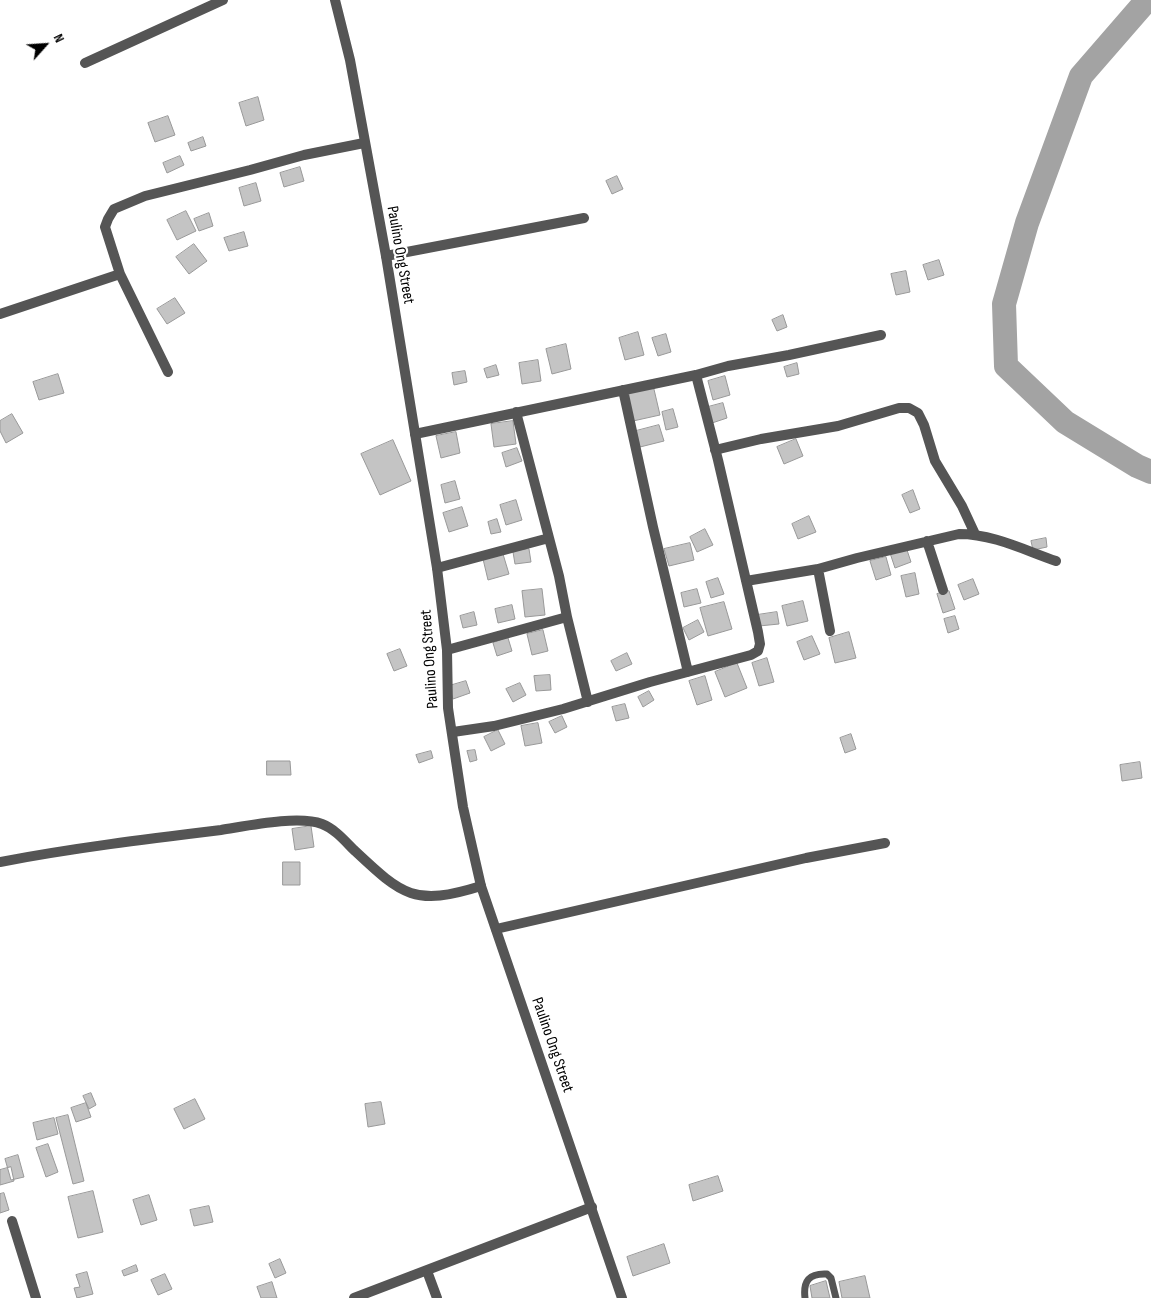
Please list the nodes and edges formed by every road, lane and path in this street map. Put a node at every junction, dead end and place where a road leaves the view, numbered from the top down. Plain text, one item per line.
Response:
1 (222, 0) edge
2 (335, 0) edge
3 (85, 63) dead end
4 (364, 142) junction
5 (584, 218) dead end
6 (386, 256) junction
7 (120, 274) junction
8 (0, 314) edge
9 (881, 335) dead end
10 (168, 372) dead end
11 (696, 375) junction
12 (623, 390) junction
13 (516, 412) junction
14 (415, 434) junction
15 (715, 450) junction
16 (974, 534) junction
17 (549, 538) junction
18 (927, 541) junction
19 (1056, 561) dead end
20 (437, 568) junction
21 (818, 569) junction
22 (746, 582) junction
23 (943, 590) dead end
24 (567, 617) junction
25 (830, 631) dead end
26 (447, 650) junction
27 (688, 672) junction
28 (588, 702) junction
29 (453, 732) junction
30 (885, 844) dead end
31 (0, 862) edge
32 (481, 886) junction
33 (496, 929) junction
34 (592, 1207) junction
35 (12, 1221) dead end
36 (427, 1271) junction
37 (36, 1298) edge
38 (354, 1298) edge
39 (436, 1298) edge
40 (622, 1298) edge
41 (805, 1298) edge
42 (836, 1298) edge

1 - 3 street
2 - 4 street, Paulino Ong Street
4 - 6 street, Paulino Ong Street
4 - 7 street
5 - 6 street
6 - 14 street, Paulino Ong Street
7 - 8 street
7 - 10 street
9 - 11 street
11 - 12 street
11 - 15 street
12 - 13 street
12 - 27 street
13 - 14 street
13 - 17 street
14 - 20 street, Paulino Ong Street
15 - 16 street
15 - 22 street
16 - 18 street
16 - 19 street
17 - 20 street
17 - 24 street
18 - 21 street
18 - 23 street
20 - 26 street, Paulino Ong Street
21 - 22 street
21 - 25 street
22 - 27 street
24 - 26 street
24 - 28 street
26 - 29 street, Paulino Ong Street
27 - 28 street
28 - 29 street
29 - 32 street, Paulino Ong Street
30 - 33 street
31 - 32 street
32 - 33 street, Paulino Ong Street
33 - 34 street, Paulino Ong Street
34 - 36 street
34 - 40 street, Paulino Ong Street
35 - 37 street
36 - 38 street
36 - 39 street
41 - 42 lane

